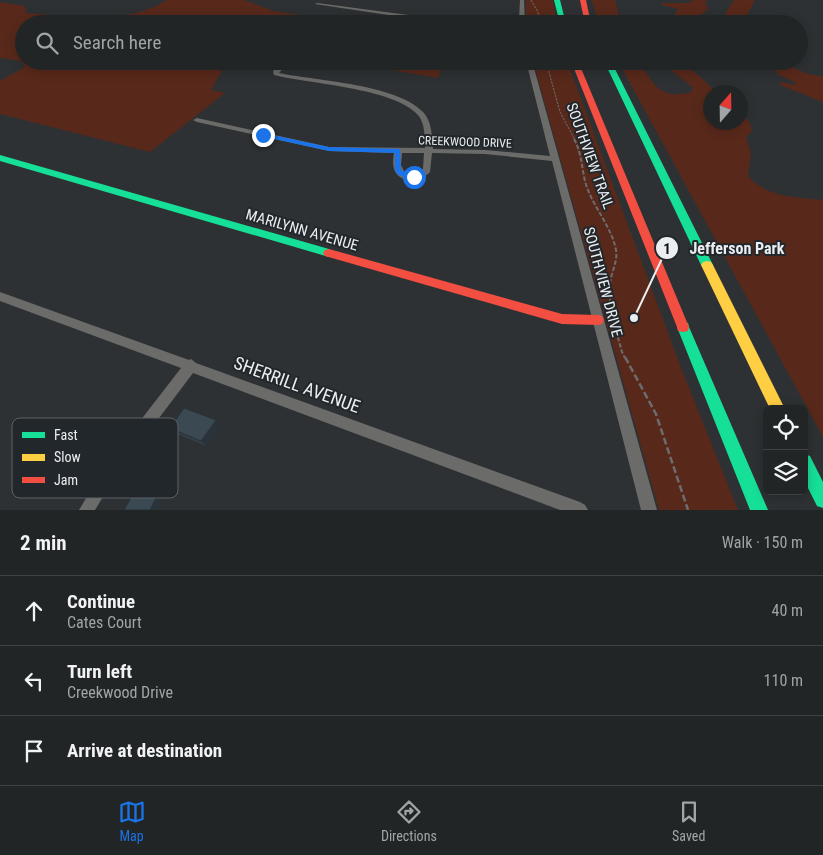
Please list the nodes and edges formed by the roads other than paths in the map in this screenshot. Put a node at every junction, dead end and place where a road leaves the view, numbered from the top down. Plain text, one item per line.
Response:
1 (522, 0) edge
2 (557, 0) edge
3 (583, 0) edge
4 (317, 4) dead end
5 (397, 15) edge
6 (522, 15) edge
7 (561, 15) edge
8 (586, 15) edge
9 (277, 70) edge
10 (531, 70) edge
11 (578, 70) edge
12 (611, 70) edge
13 (197, 120) dead end
14 (398, 151) junction
15 (428, 151) junction
16 (0, 158) edge
17 (554, 159) junction
18 (0, 296) edge
19 (598, 320) junction
20 (191, 366) junction
21 (776, 405) edge
22 (151, 418) edge
23 (808, 470) edge
24 (94, 498) edge
25 (823, 500) edge
26 (87, 510) edge
27 (580, 510) edge
28 (649, 510) edge
29 (759, 510) edge

1 - 6 street
2 - 7 main road
3 - 8 main road
4 - 5 street
9 - 15 street
10 - 17 street, SOUTHVIEW DRIVE
11 - 29 main road
12 - 21 main road
13 - 14 street, CREEKWOOD DRIVE
14 - 15 street, CREEKWOOD DRIVE
14 - 15 street
15 - 17 street, CREEKWOOD DRIVE
16 - 19 main road, MARILYNN AVENUE
17 - 19 street, SOUTHVIEW DRIVE
18 - 20 street, SHERRILL AVENUE
19 - 28 street, SOUTHVIEW DRIVE
20 - 22 street
20 - 27 street, SHERRILL AVENUE
23 - 25 main road
24 - 26 street

